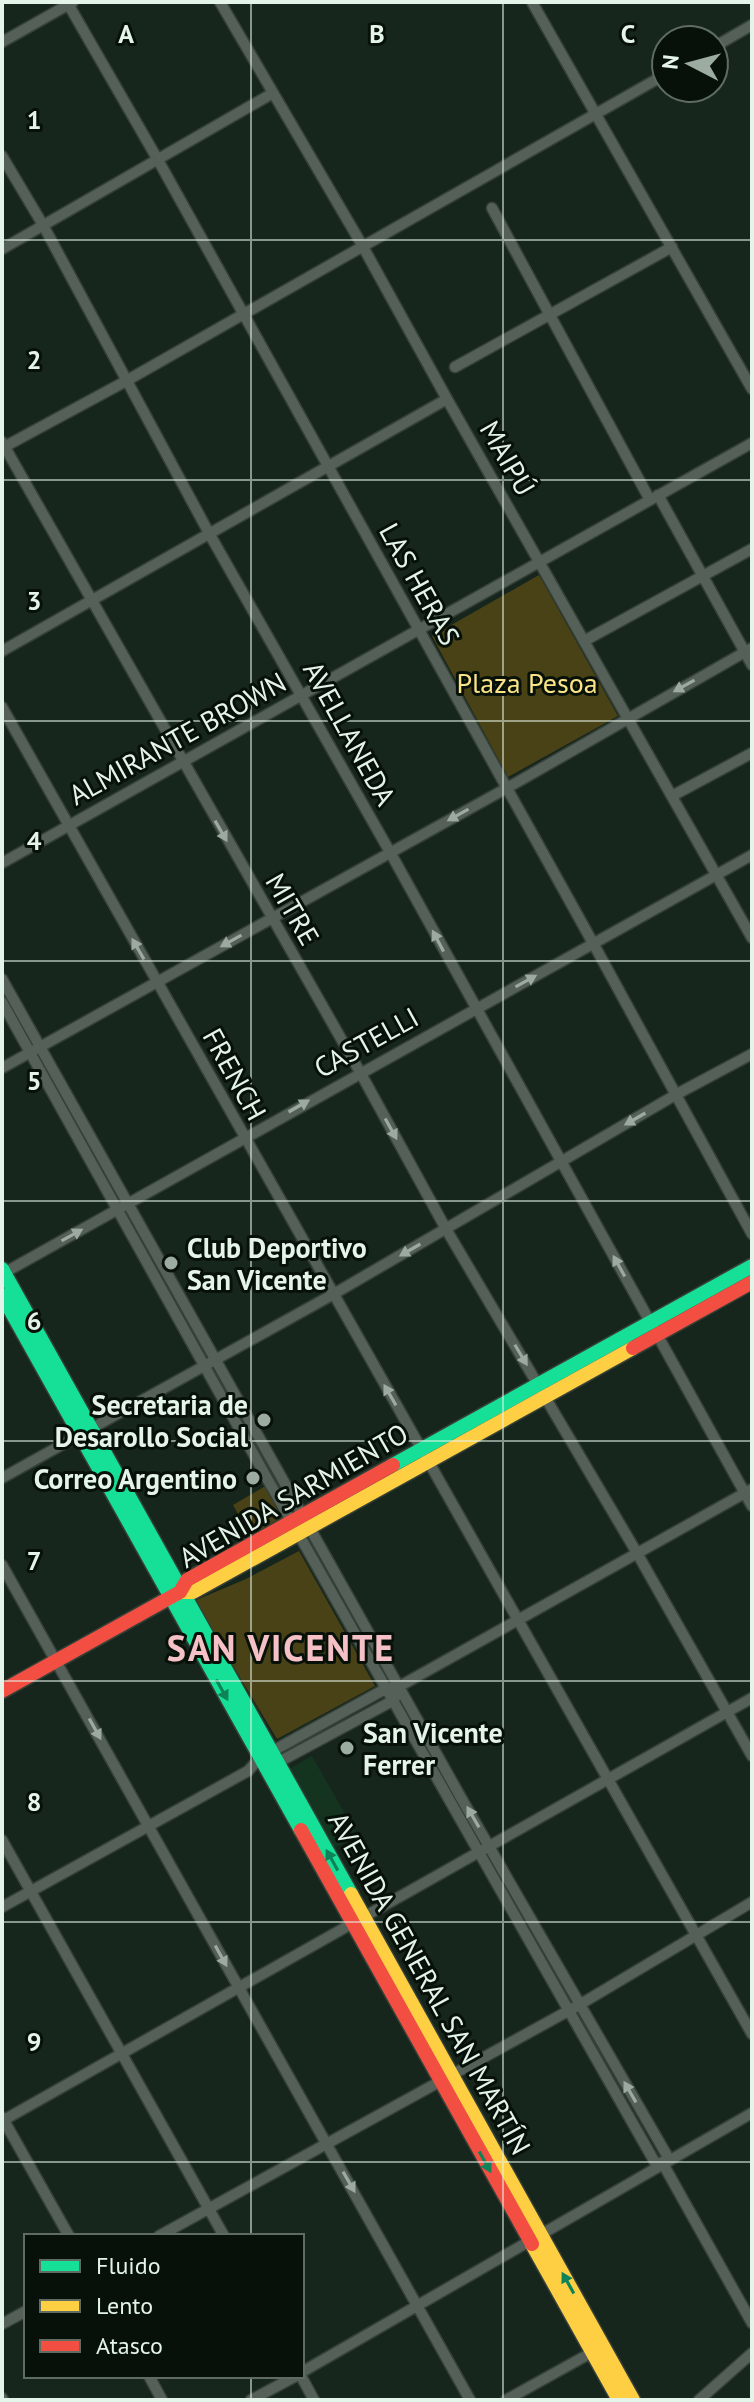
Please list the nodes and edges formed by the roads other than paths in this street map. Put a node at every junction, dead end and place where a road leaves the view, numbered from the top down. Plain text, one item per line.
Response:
1 (220, 2) edge
2 (532, 2) edge
3 (70, 3) edge
4 (752, 25) edge
5 (730, 38) edge
6 (2, 42) edge
7 (650, 83) edge
8 (273, 93) junction
9 (596, 113) junction
10 (2, 156) edge
11 (158, 160) junction
12 (492, 208) dead end
13 (43, 225) junction
14 (362, 245) junction
15 (672, 247) junction
16 (2, 249) edge
17 (242, 314) junction
18 (550, 315) junction
19 (455, 367) dead end
20 (126, 381) junction
21 (752, 389) edge
22 (447, 399) junction
23 (752, 443) edge
24 (3, 445) edge
25 (327, 467) junction
26 (654, 498) junction
27 (210, 535) junction
28 (752, 549) edge
29 (540, 562) junction
30 (702, 576) junction
31 (90, 600) junction
32 (418, 630) junction
33 (584, 641) junction
34 (748, 650) edge
35 (2, 651) edge
36 (752, 665) edge
37 (302, 696) junction
38 (2, 707) edge
39 (627, 717) junction
40 (752, 753) edge
41 (182, 763) junction
42 (507, 788) junction
43 (672, 796) junction
44 (68, 826) junction
45 (390, 852) junction
46 (752, 855) edge
47 (2, 863) edge
48 (717, 875) junction
49 (271, 919) junction
50 (752, 938) edge
51 (593, 943) junction
52 (2, 979) edge
53 (157, 981) junction
54 (2, 1002) edge
55 (475, 1009) junction
56 (35, 1049) junction
57 (752, 1054) edge
58 (2, 1068) edge
59 (360, 1072) junction
60 (677, 1094) junction
61 (243, 1138) junction
62 (562, 1162) junction
63 (123, 1206) junction
64 (446, 1229) junction
65 (752, 1234) edge
66 (752, 1266) edge
67 (3, 1272) edge
68 (752, 1282) edge
69 (2, 1295) edge
70 (332, 1295) junction
71 (654, 1328) junction
72 (210, 1363) junction
73 (542, 1392) junction
74 (84, 1430) junction
75 (425, 1457) junction
76 (2, 1478) edge
77 (748, 1491) edge
78 (752, 1506) edge
79 (302, 1526) junction
80 (637, 1553) junction
81 (2, 1565) edge
82 (175, 1595) junction
83 (518, 1621) junction
84 (56, 1661) junction
85 (400, 1686) junction
86 (387, 1688) junction
87 (2, 1691) edge
88 (752, 1698) edge
89 (394, 1700) junction
90 (728, 1711) junction
91 (752, 1756) edge
92 (269, 1760) junction
93 (608, 1778) junction
94 (149, 1826) junction
95 (2, 1840) edge
96 (484, 1848) junction
97 (30, 1890) junction
98 (752, 1902) edge
99 (2, 1907) edge
100 (358, 1920) junction
101 (697, 1935) junction
102 (238, 1987) junction
103 (574, 2008) junction
104 (752, 2034) edge
105 (122, 2053) junction
106 (445, 2079) junction
107 (752, 2113) edge
108 (3, 2119) edge
109 (326, 2143) junction
110 (663, 2162) junction
111 (209, 2208) junction
112 (68, 2234) edge
113 (163, 2234) edge
114 (223, 2234) edge
115 (536, 2238) junction
116 (419, 2304) junction
117 (24, 2312) edge
118 (752, 2323) edge
119 (2, 2324) edge
120 (598, 2349) junction
121 (752, 2353) edge
122 (304, 2372) edge
123 (150, 2378) edge
124 (293, 2378) edge
125 (301, 2378) edge
126 (162, 2400) edge
127 (251, 2400) edge
128 (314, 2400) edge
129 (470, 2400) edge
130 (506, 2400) edge
131 (619, 2400) edge
132 (633, 2400) edge
133 (699, 2400) edge

1 - 8 street, MAIPÚ
2 - 9 street
3 - 6 street
3 - 11 street, LAS HERAS
4 - 5 street
7 - 9 street
8 - 11 street
8 - 14 street, MAIPÚ
9 - 14 street
9 - 15 street
10 - 13 street, AVELLANEDA
11 - 13 street
11 - 17 street, LAS HERAS
12 - 18 street
13 - 16 street
13 - 20 street, AVELLANEDA
14 - 17 street
14 - 22 street, MAIPÚ
15 - 18 street
15 - 21 street
17 - 20 street
17 - 25 street, LAS HERAS
18 - 19 street
18 - 26 street
20 - 24 street
20 - 27 street, AVELLANEDA
22 - 25 street
22 - 29 street, MAIPÚ
23 - 26 street, ALMIRANTE BROWN
24 - 31 street, MITRE
25 - 27 street
25 - 32 street, LAS HERAS
26 - 29 street, ALMIRANTE BROWN
26 - 30 street
27 - 31 street
27 - 37 street, AVELLANEDA
28 - 30 street
29 - 32 street, ALMIRANTE BROWN
29 - 33 street, MAIPÚ
30 - 33 street
30 - 34 street
31 - 35 street
31 - 41 street, MITRE
32 - 37 street, ALMIRANTE BROWN
32 - 42 street, LAS HERAS
33 - 39 street, MAIPÚ
34 - 36 street
34 -> 39 street
37 - 41 street, ALMIRANTE BROWN
37 - 45 street, AVELLANEDA
38 - 44 street, FRENCH
39 - 42 street
39 - 43 street, MAIPÚ
40 - 43 street
41 - 44 street, ALMIRANTE BROWN
41 -> 49 street, MITRE
42 -> 45 street
42 - 51 street, LAS HERAS
43 - 48 street, MAIPÚ
44 - 47 street, ALMIRANTE BROWN
53 -> 44 street, FRENCH
45 - 49 street
55 -> 45 street, AVELLANEDA
46 - 48 street, CASTELLI
48 - 50 street, MAIPÚ
48 - 51 street, CASTELLI
49 -> 53 street
49 - 59 street, MITRE
55 -> 51 street, CASTELLI
51 - 60 street, LAS HERAS
52 - 56 street
53 - 56 street
53 - 61 street, FRENCH
54 - 56 street
55 - 59 street, CASTELLI
55 - 62 street, AVELLANEDA
56 - 58 street
56 - 63 street
57 - 60 street
61 -> 59 street, CASTELLI
59 -> 64 street, MITRE
60 -> 62 street
60 - 65 street, LAS HERAS
61 - 63 street, CASTELLI
61 - 70 street, FRENCH
62 - 64 street
71 -> 62 street, AVELLANEDA
67 -> 63 street, CASTELLI
63 - 72 street
64 -> 70 street
64 -> 73 street, MITRE
66 - 71 main road, AVENIDA SARMIENTO
67 - 74 main road
68 - 71 main road, AVENIDA SARMIENTO
69 - 74 main road
70 - 72 street
75 -> 70 street, FRENCH
71 - 73 main road, AVENIDA SARMIENTO
71 - 77 street, AVELLANEDA
72 - 74 street
72 - 79 street
73 - 75 main road, AVENIDA SARMIENTO
73 - 80 street, MITRE
74 - 76 street
74 - 82 main road, AVENIDA GENERAL SAN MARTÍN
75 - 79 main road, AVENIDA SARMIENTO
75 - 83 street, FRENCH
77 - 78 street, AVELLANEDA
77 - 80 street
79 - 82 main road, AVENIDA SARMIENTO
79 - 85 street
79 - 86 street
80 - 83 street
80 - 90 street, MITRE
81 - 84 street
82 - 84 main road, AVENIDA SARMIENTO
82 - 92 main road, AVENIDA GENERAL SAN MARTÍN
83 - 85 street
83 - 93 street, FRENCH
84 - 87 main road, AVENIDA SARMIENTO
84 -> 94 street
85 - 86 street
85 - 89 street
96 -> 85 street
86 - 89 street
86 - 92 street
88 - 90 street
89 - 92 street
89 - 96 street
90 - 91 street, MITRE
90 - 93 street
92 - 94 street
92 - 100 main road, AVENIDA GENERAL SAN MARTÍN
93 - 96 street
93 - 101 street, FRENCH
94 - 97 street
94 -> 102 street
95 - 97 street
96 - 100 street
96 - 103 street
97 - 99 street
97 - 105 street
98 - 101 street
100 - 102 street
100 - 106 main road, AVENIDA GENERAL SAN MARTÍN
101 - 103 street
101 - 104 street, FRENCH
102 - 105 street
102 - 109 street
103 - 106 street
103 - 110 street
105 - 108 street
105 - 111 street
106 - 109 street
106 - 115 main road, AVENIDA GENERAL SAN MARTÍN
107 - 110 street
108 - 112 street
109 - 111 street
109 -> 116 street
110 - 115 street
110 - 118 street
111 - 113 street
111 - 114 street
115 - 116 street
115 - 120 main road, AVENIDA GENERAL SAN MARTÍN
116 - 122 street
116 - 129 street
117 - 119 street
120 - 130 street
120 - 131 main road, AVENIDA GENERAL SAN MARTÍN
120 - 132 main road, AVENIDA GENERAL SAN MARTÍN
121 - 133 street
123 - 126 street
124 - 127 street
125 - 128 street

